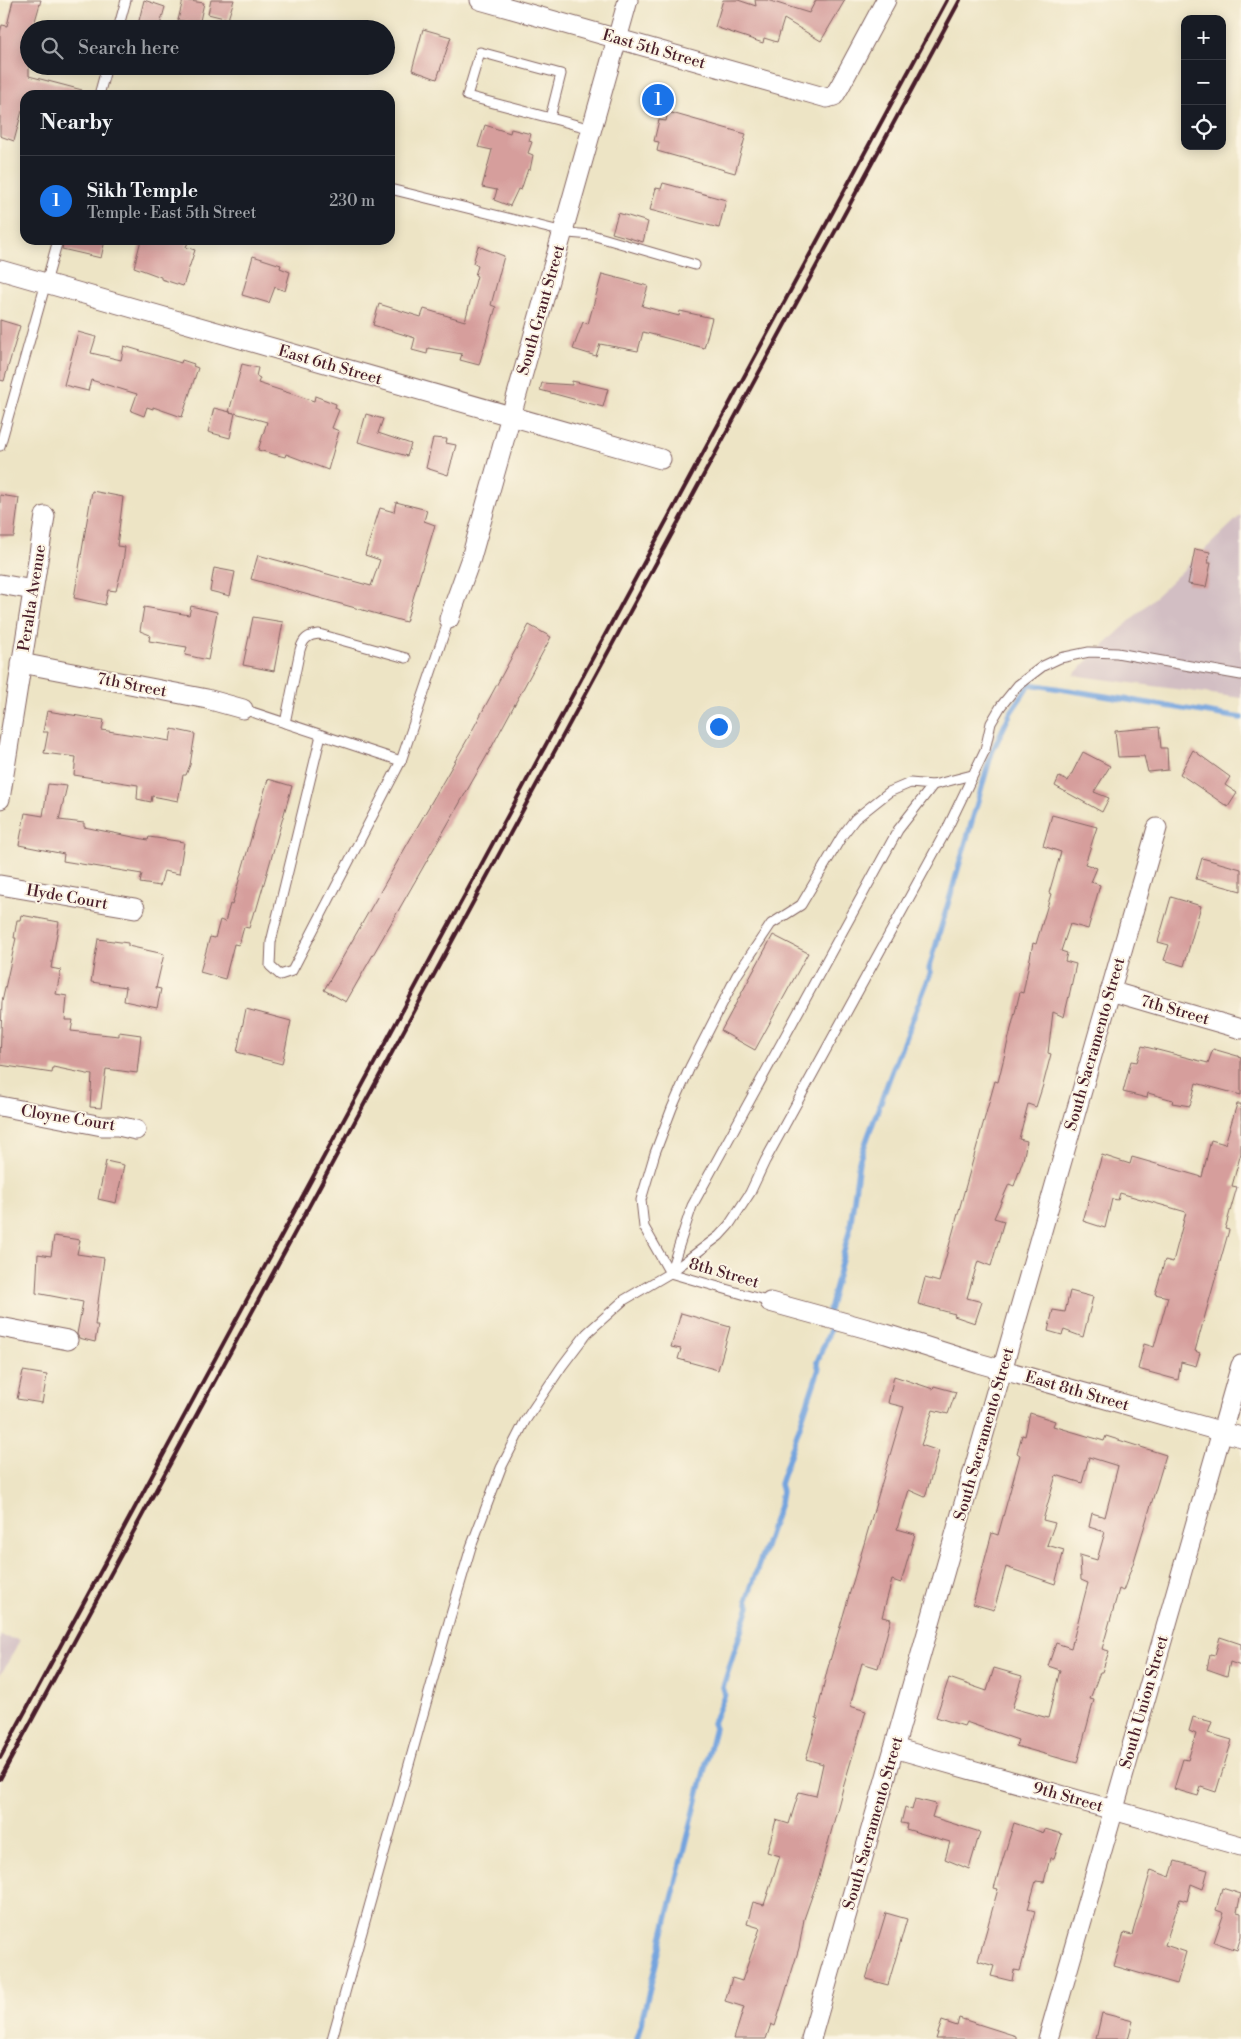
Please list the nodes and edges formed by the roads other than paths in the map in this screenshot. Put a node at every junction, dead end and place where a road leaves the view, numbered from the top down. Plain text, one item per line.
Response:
1 (126, 0) edge
2 (480, 0) edge
3 (628, 0) edge
4 (886, 0) edge
5 (120, 20) edge
6 (617, 39) junction
7 (105, 75) edge
8 (100, 90) edge
9 (550, 118) junction
10 (592, 129) junction
11 (395, 190) edge
12 (563, 231) junction
13 (57, 245) edge
14 (695, 265) dead end
15 (0, 270) edge
16 (46, 284) junction
17 (510, 416) junction
18 (0, 446) edge
19 (660, 459) dead end
20 (45, 516) dead end
21 (0, 584) edge
22 (33, 590) junction
23 (449, 619) joint
24 (406, 658) dead end
25 (21, 663) junction
26 (1241, 675) edge
27 (243, 709) joint
28 (285, 723) junction
29 (322, 735) junction
30 (401, 761) junction
31 (972, 775) junction
32 (933, 785) junction
33 (0, 799) edge
34 (1157, 828) dead end
35 (0, 885) edge
36 (135, 908) dead end
37 (1110, 991) junction
38 (1241, 1029) edge
39 (0, 1106) edge
40 (136, 1130) dead end
41 (670, 1273) junction
42 (770, 1302) joint
43 (0, 1327) edge
44 (68, 1340) dead end
45 (1241, 1365) edge
46 (1003, 1370) junction
47 (1222, 1432) junction
48 (1241, 1437) edge
49 (894, 1748) junction
50 (1114, 1810) junction
51 (1241, 1846) edge
52 (332, 2039) edge
53 (811, 2039) edge
54 (1048, 2039) edge

1 - 5 lane
2 - 6 street, East 5th Street
3 - 6 street, South Grant Street
4 - 6 street, East 5th Street
6 - 10 street, South Grant Street
7 - 8 lane
9 - 9 lane
9 - 10 lane
10 - 12 street, South Grant Street
11 - 12 lane
12 - 14 lane
12 - 17 street, South Grant Street
13 - 16 lane
15 - 16 street, East 6th Street
16 - 17 street, East 6th Street
16 - 18 lane
17 - 19 street, East 6th Street
17 - 23 street, South Grant Street
20 - 22 street, Peralta Avenue
21 - 22 street
22 - 25 street, Peralta Avenue
23 - 30 lane
24 - 28 lane
25 - 27 street, 7th Street
25 - 33 street, Peralta Avenue
26 - 31 lane
27 - 28 lane
28 - 29 lane
29 - 30 lane
29 - 30 lane
31 - 32 lane
31 - 41 lane
32 - 41 lane
32 - 41 lane
34 - 37 street, South Sacramento Street
35 - 36 street, Hyde Court
37 - 38 street, 7th Street
37 - 46 street, South Sacramento Street
39 - 40 street, Cloyne Court
41 - 42 lane, 8th Street
41 - 52 lane
42 - 46 street, East 8th Street
43 - 44 street
45 - 47 street, South Union Street
46 - 47 street, East 8th Street
46 - 49 street, South Sacramento Street
47 - 48 street, East 8th Street
47 - 50 street, South Union Street
49 - 50 street, 9th Street
49 - 53 street, South Sacramento Street
50 - 51 street, 9th Street
50 - 54 street, South Union Street

